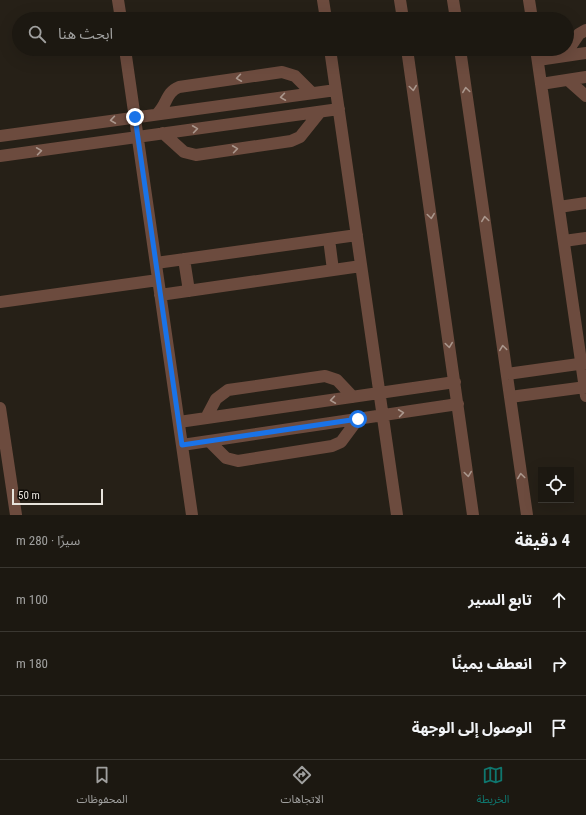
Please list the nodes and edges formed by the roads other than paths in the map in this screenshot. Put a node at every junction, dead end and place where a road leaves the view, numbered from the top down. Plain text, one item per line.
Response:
1 (118, 0) edge
2 (323, 0) edge
3 (400, 0) edge
4 (453, 0) edge
5 (530, 0) edge
6 (120, 12) edge
7 (325, 12) edge
8 (402, 12) edge
9 (455, 12) edge
10 (531, 12) edge
11 (586, 30) edge
12 (574, 41) edge
13 (586, 53) edge
14 (574, 55) edge
15 (126, 56) edge
16 (331, 56) edge
17 (408, 56) edge
18 (461, 56) edge
19 (537, 56) edge
20 (586, 77) edge
21 (568, 80) junction
22 (541, 84) junction
23 (336, 90) junction
24 (312, 93) junction
25 (586, 96) edge
26 (339, 109) junction
27 (320, 112) junction
28 (157, 114) junction
29 (135, 117) junction
30 (162, 133) junction
31 (0, 136) edge
32 (138, 137) junction
33 (0, 156) edge
34 (586, 203) edge
35 (559, 207) junction
36 (357, 235) junction
37 (586, 238) edge
38 (328, 239) junction
39 (564, 241) junction
40 (184, 259) junction
41 (156, 263) junction
42 (361, 266) junction
43 (333, 270) junction
44 (158, 280) junction
45 (189, 291) junction
46 (160, 295) junction
47 (0, 302) edge
48 (584, 364) edge
49 (507, 374) junction
50 (454, 382) junction
51 (586, 390) edge
52 (380, 393) junction
53 (353, 397) junction
54 (510, 397) junction
55 (458, 404) junction
56 (0, 408) edge
57 (383, 415) junction
58 (206, 418) junction
59 (358, 419) junction
60 (179, 422) junction
61 (209, 441) junction
62 (182, 445) junction
63 (3, 448) edge
64 (4, 470) edge
65 (16, 515) edge
66 (192, 515) edge
67 (397, 515) edge
68 (474, 515) edge
69 (527, 515) edge

1 - 6 street
2 - 7 street
3 - 8 street
4 - 9 street
5 - 10 street
11 - 12 street
13 - 14 street
15 - 29 street
16 - 23 street
17 -> 50 street
49 -> 18 street
19 - 22 street
20 - 21 street
21 - 22 street
21 - 25 street
22 - 35 street
23 - 24 street
23 - 26 street
24 -> 28 street
24 -> 28 street
26 - 27 street
26 - 36 street
30 -> 27 street
30 -> 27 street
28 - 29 street
29 -> 31 street
29 - 32 street
30 - 32 street
33 -> 32 street
32 - 41 street
34 - 35 street
35 - 39 street
36 - 38 street
36 - 42 street
37 - 39 street
38 - 40 street
38 - 43 street
39 - 48 street
40 - 41 street
40 - 45 street
41 - 44 street
42 - 43 street
42 - 52 street
43 - 45 street
44 - 46 street
44 - 47 street
45 - 46 street
46 - 60 street
48 - 49 street
48 - 51 street
49 - 54 street
50 - 52 street
50 - 55 street
51 - 54 street
52 - 53 street
52 - 57 street
53 -> 58 street
53 - 58 street
69 -> 54 street
57 -> 55 street
55 -> 68 street
56 - 63 street
57 - 59 street
57 - 67 street
58 - 60 street
59 - 61 street
59 - 61 street
60 - 62 street
61 - 62 street
62 - 66 street
63 - 64 street
64 - 65 street

